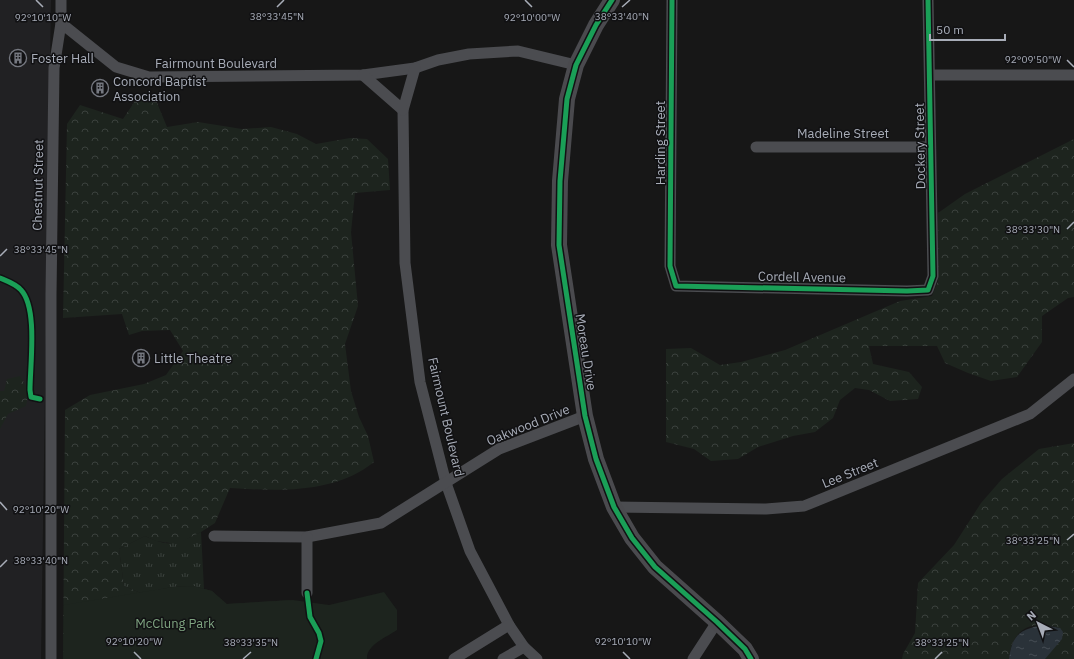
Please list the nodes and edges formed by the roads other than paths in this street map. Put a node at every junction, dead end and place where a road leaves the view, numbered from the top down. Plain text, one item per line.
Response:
1 (61, 0) edge
2 (612, 0) edge
3 (672, 0) edge
4 (928, 0) edge
5 (60, 23) junction
6 (576, 65) junction
7 (415, 68) junction
8 (363, 75) junction
9 (930, 75) junction
10 (1074, 75) edge
11 (403, 110) junction
12 (756, 147) dead end
13 (930, 147) junction
14 (676, 286) joint
15 (928, 290) joint
16 (1074, 379) edge
17 (585, 416) junction
18 (446, 483) junction
19 (614, 507) junction
20 (214, 536) dead end
21 (307, 537) junction
22 (306, 593) dead end
23 (717, 622) junction
24 (510, 625) junction
25 (524, 647) junction
26 (51, 659) edge
27 (454, 659) edge
28 (503, 659) edge
29 (538, 659) edge
30 (693, 659) edge
31 (751, 659) edge

1 - 5 street, Chestnut Street
2 - 6 main road, Moreau Drive
3 - 14 street, Harding Street
4 - 9 street, Dockery Street
5 - 8 street, Fairmount Boulevard
5 - 26 street, Chestnut Street
6 - 7 street
6 - 17 main road, Moreau Drive
7 - 8 street, Fairmount Boulevard
7 - 11 street, Fairmount Boulevard
8 - 11 street
9 - 10 street
9 - 13 street, Dockery Street
11 - 18 street, Fairmount Boulevard
12 - 13 street, Madeline Street
13 - 15 street, Dockery Street
14 - 15 street, Cordell Avenue
16 - 19 street, Lee Street
17 - 18 street, Oakwood Drive
17 - 19 main road, Moreau Drive
18 - 21 street, Oakwood Drive
18 - 24 street, Fairmount Boulevard
19 - 23 main road, Moreau Drive
20 - 21 street, Oakwood Drive
21 - 22 street
23 - 30 street
23 - 31 main road, Moreau Drive
24 - 25 street, Fairmount Boulevard
24 - 27 street
25 - 28 street
25 - 29 street, Fairmount Boulevard

